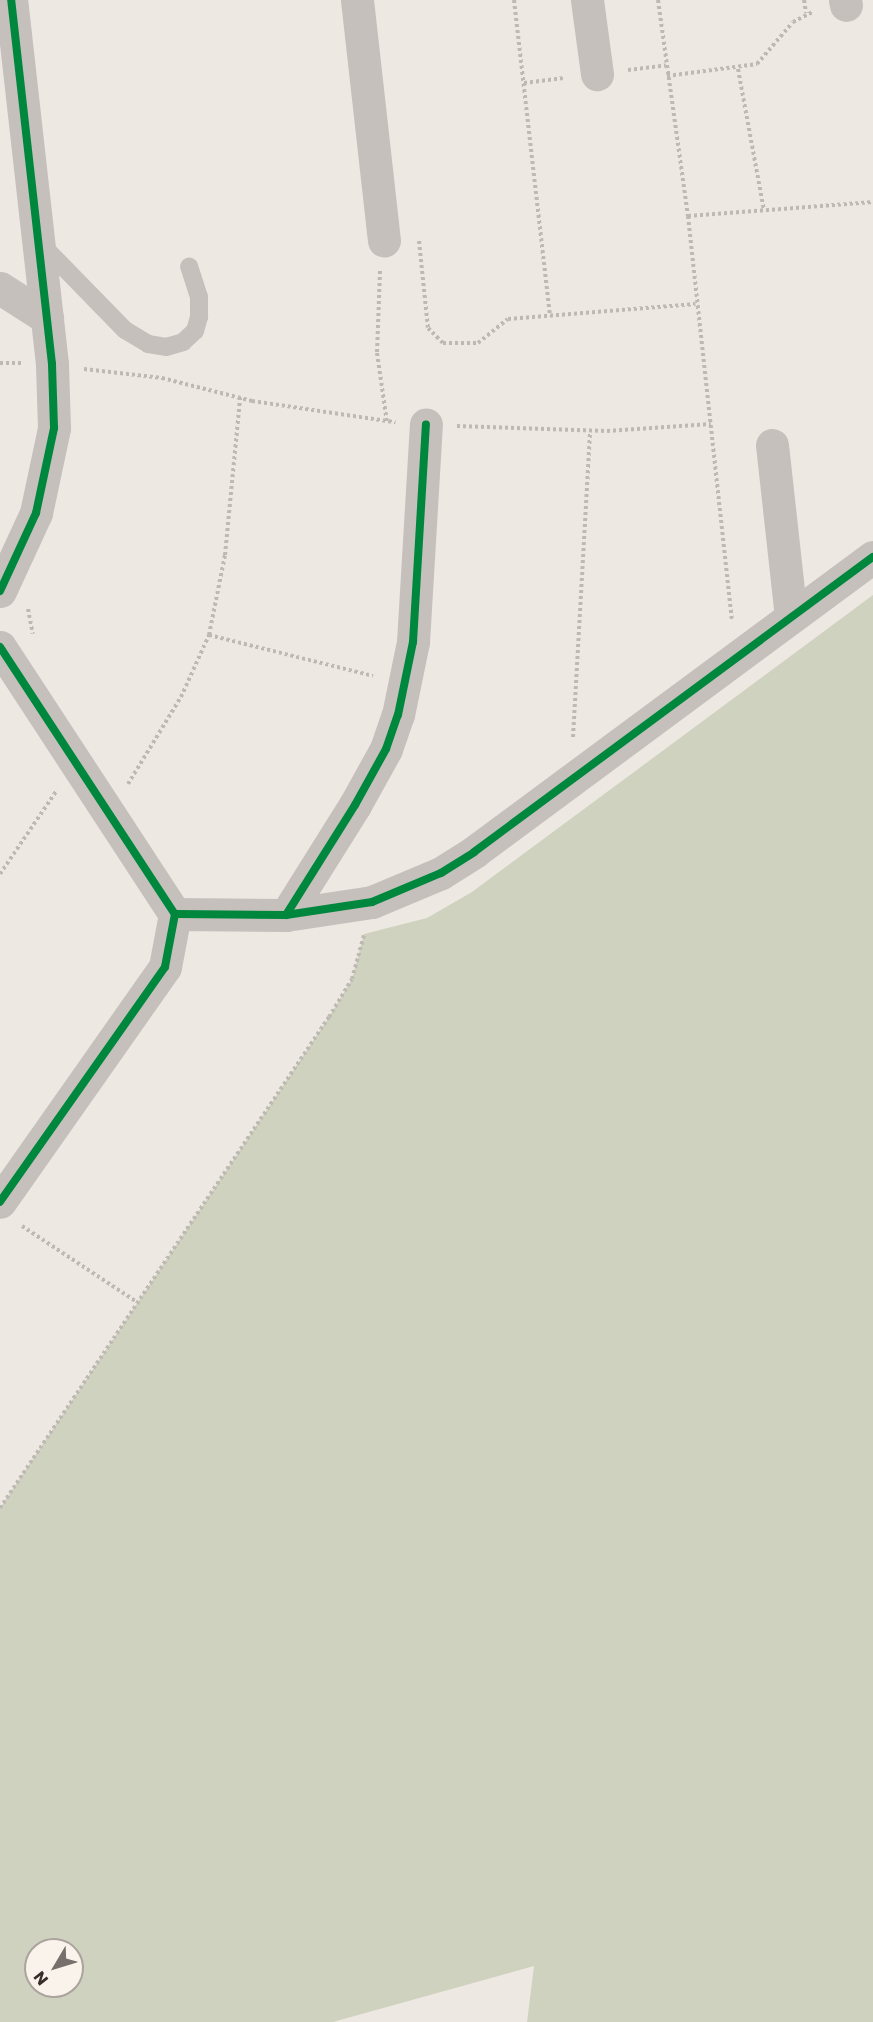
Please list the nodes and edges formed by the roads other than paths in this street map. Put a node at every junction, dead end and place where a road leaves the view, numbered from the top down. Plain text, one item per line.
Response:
1 (11, 0) edge
2 (357, 0) edge
3 (587, 0) edge
4 (597, 74) dead end
5 (384, 240) road end
6 (39, 242) junction
7 (189, 267) dead end
8 (0, 288) edge
9 (46, 318) junction
10 (426, 424) road end
11 (772, 445) dead end
12 (873, 556) edge
13 (14, 595) edge
14 (791, 617) junction
15 (0, 647) edge
16 (175, 914) junction
17 (286, 915) junction
18 (10, 1213) edge

1 - 6 street
2 - 5 street
3 - 4 street
6 - 7 lane
6 - 9 street
8 - 9 street
9 - 13 street
10 - 17 street
11 - 14 street
12 - 14 street
14 - 17 street
15 - 16 street
16 - 17 street
16 - 18 street

